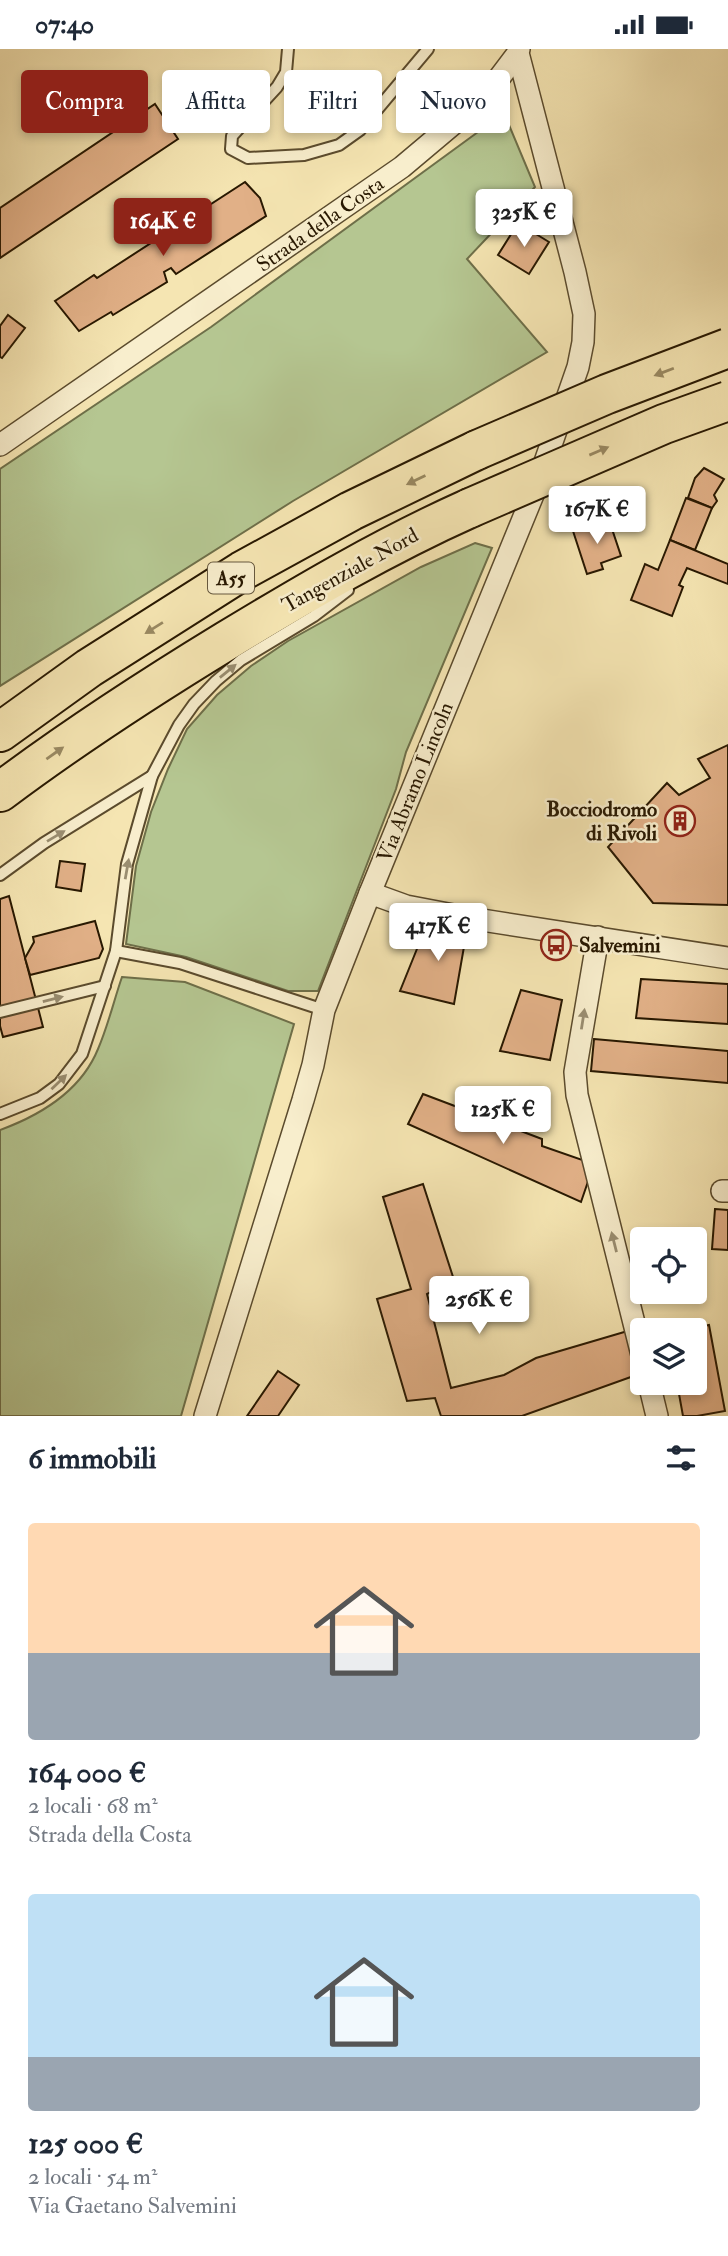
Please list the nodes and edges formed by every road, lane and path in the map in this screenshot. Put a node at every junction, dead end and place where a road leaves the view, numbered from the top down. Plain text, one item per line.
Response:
1 (288, 49) edge
2 (428, 49) edge
3 (516, 50) edge
4 (728, 348) edge
5 (728, 401) edge
6 (0, 445) edge
7 (434, 524) junction
8 (379, 566) dead end
9 (357, 583) dead end
10 (0, 732) edge
11 (152, 775) junction
12 (0, 792) edge
13 (0, 875) edge
14 (370, 893) junction
15 (598, 937) junction
16 (116, 951) junction
17 (728, 958) edge
18 (105, 986) junction
19 (324, 1010) junction
20 (0, 1012) edge
21 (0, 1114) edge
22 (633, 1318) edge
23 (652, 1395) edge
24 (205, 1416) edge
25 (657, 1416) edge

1 - 2 lane
3 - 6 street, Strada della Costa
3 - 14 street, Via Abramo Lincoln
4 -> 10 highway, A55, bridge
7 -> 5 highway, Tangenziale Nord / A55, bridge
7 - 8 lane
12 -> 7 highway, Tangenziale Nord / A55
11 -> 9 lane
13 -> 11 lane
16 -> 11 lane
14 - 15 street
14 - 19 street, Via Abramo Lincoln
15 - 17 street
22 -> 15 street
16 - 18 lane
16 - 19 lane
20 -> 18 lane
21 -> 18 lane
19 - 24 street, Via Abramo Lincoln
23 - 25 street

